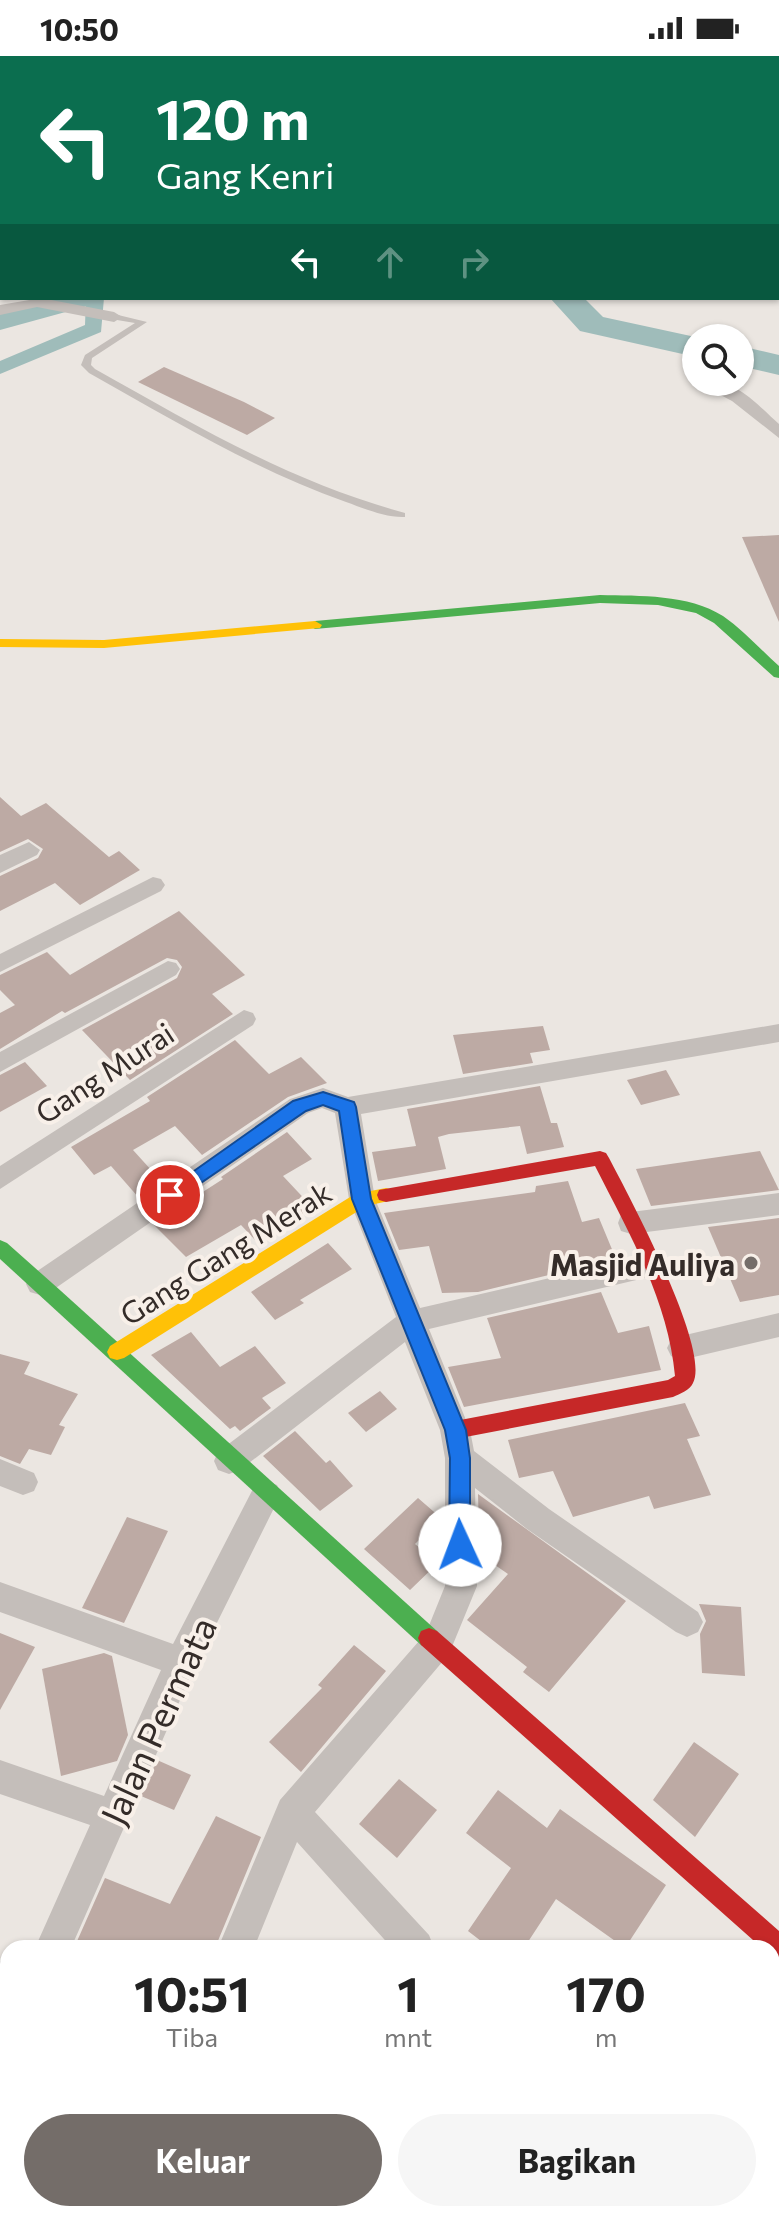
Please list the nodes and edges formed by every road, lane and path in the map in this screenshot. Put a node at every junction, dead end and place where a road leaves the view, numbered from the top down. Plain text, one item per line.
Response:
1 (0, 310) edge
2 (114, 317) joint
3 (736, 396) edge
4 (779, 433) edge
5 (401, 515) dead end
6 (0, 643) edge
7 (779, 674) edge
8 (29, 850) dead end
9 (0, 865) edge
10 (153, 885) dead end
11 (0, 964) edge
12 (168, 969) dead end
13 (244, 1019) dead end
14 (779, 1033) edge
15 (0, 1063) edge
16 (347, 1107) junction
17 (0, 1179) edge
18 (362, 1199) junction
19 (779, 1204) edge
20 (631, 1223) junction
21 (0, 1248) edge
22 (649, 1266) junction
23 (40, 1284) junction
24 (410, 1322) junction
25 (779, 1325) edge
26 (681, 1348) junction
27 (117, 1352) junction
28 (458, 1444) junction
29 (229, 1461) junction
30 (266, 1494) junction
31 (0, 1597) edge
32 (687, 1622) dead end
33 (438, 1643) junction
34 (181, 1662) junction
35 (0, 1777) edge
36 (292, 1812) junction
37 (112, 1816) junction
38 (57, 1940) edge
39 (239, 1940) edge
40 (409, 1940) edge
41 (771, 1940) edge

1 - 2 street
2 - 5 lane
3 - 4 street
6 - 7 street
8 - 9 street
10 - 11 street
12 - 15 street
13 - 17 street, Gang Murai
14 - 16 street
16 - 18 street
16 - 23 street
18 - 20 street
18 - 24 street
18 - 27 street, Gang Gang Merak
19 - 20 street
20 - 22 street
21 - 23 street
22 - 24 street
22 - 26 street
23 - 27 street
24 - 28 street
24 - 29 street
25 - 26 street
26 - 28 street
27 - 29 street
28 - 32 street
28 - 33 street
29 - 30 street
30 - 33 street
30 - 34 street, Jalan Permata
31 - 34 street
33 - 36 street
33 - 41 street
34 - 37 street, Jalan Permata
35 - 37 street
36 - 39 street
36 - 40 street
37 - 38 street, Jalan Permata

